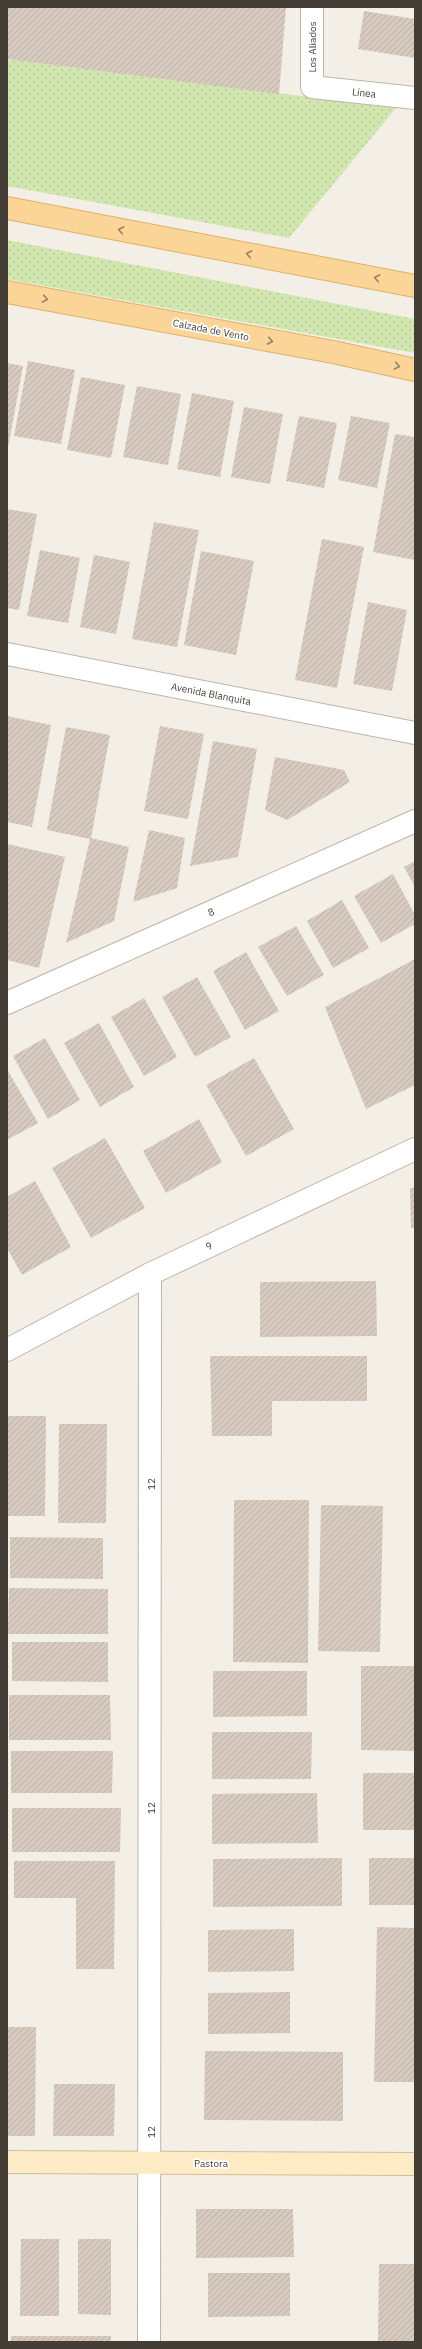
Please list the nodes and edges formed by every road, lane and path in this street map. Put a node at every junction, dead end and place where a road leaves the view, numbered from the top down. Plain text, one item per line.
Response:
1 (312, 7) edge
2 (312, 87) joint
3 (415, 98) edge
4 (7, 208) edge
5 (415, 286) edge
6 (7, 292) edge
7 (415, 370) edge
8 (7, 654) edge
9 (415, 733) edge
10 (415, 821) edge
11 (8, 1002) edge
12 (415, 1149) edge
13 (150, 1274) junction
14 (7, 1350) edge
15 (7, 2162) edge
16 (151, 2162) junction
17 (415, 2164) edge
18 (150, 2342) edge

1 - 2 street, Los Aliados
2 - 3 street, Línea
5 -> 4 main road
6 -> 7 main road, Calzada de Vento
8 - 9 street, Avenida Blanquita
10 - 11 street, 8
12 - 13 street, 9
13 - 14 street, 9
13 - 16 street, 12
15 - 16 street, Pastora
16 - 17 street, Pastora
16 - 18 street, 12

